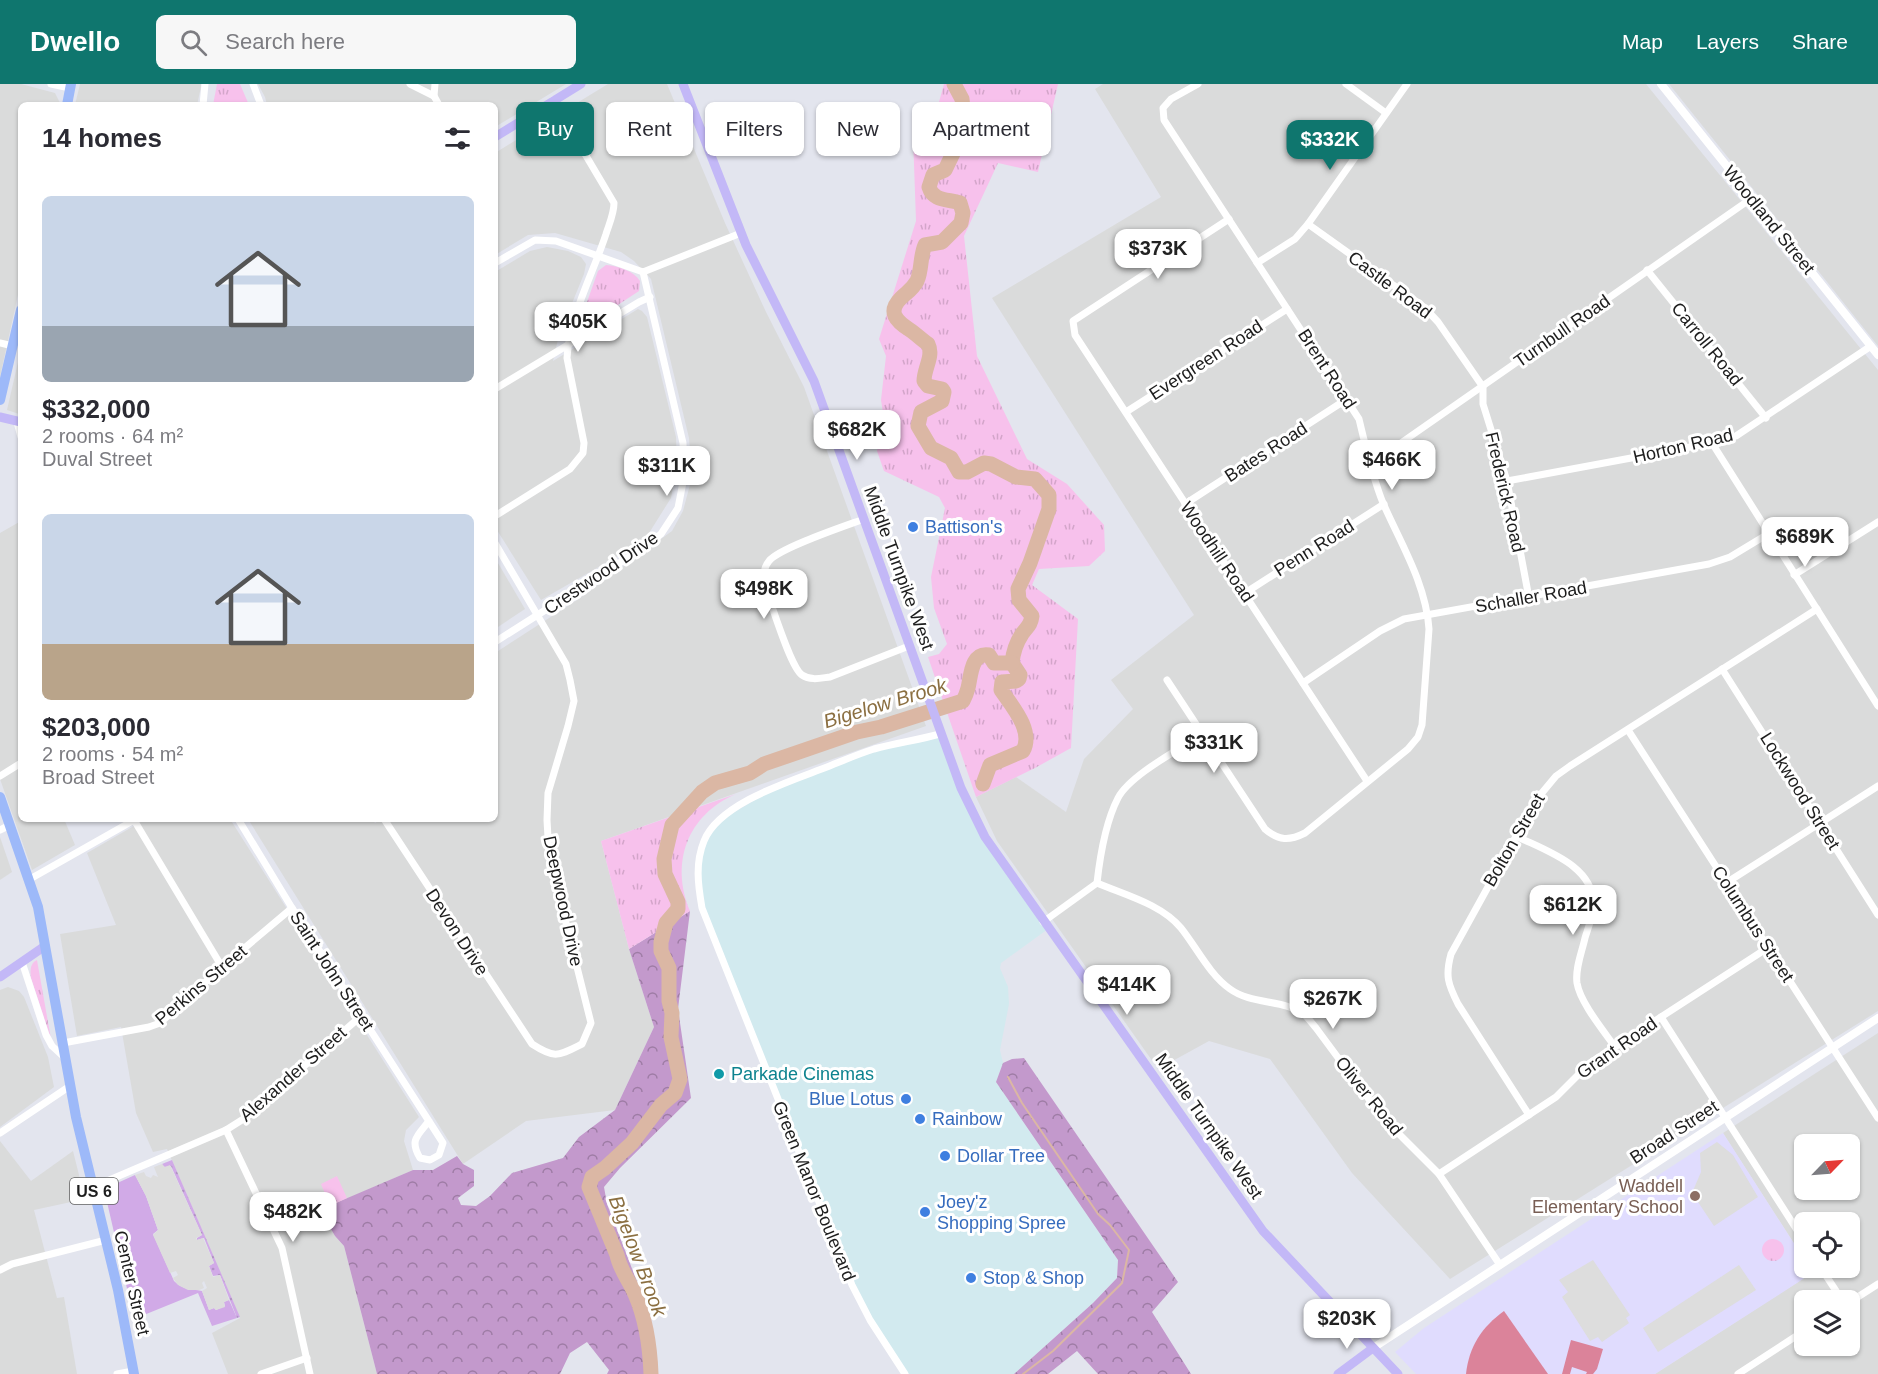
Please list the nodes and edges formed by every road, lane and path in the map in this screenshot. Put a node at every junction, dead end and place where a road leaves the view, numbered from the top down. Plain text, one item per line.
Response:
1 (51, 84) edge
2 (205, 84) edge
3 (253, 84) edge
4 (410, 84) edge
5 (435, 84) edge
6 (582, 84) edge
7 (683, 84) edge
8 (1198, 84) edge
9 (1346, 84) edge
10 (1407, 84) edge
11 (1661, 84) edge
12 (71, 86) edge
13 (434, 96) junction
14 (553, 100) junction
15 (68, 102) edge
16 (203, 102) edge
17 (260, 102) edge
18 (437, 102) edge
19 (1386, 113) junction
20 (498, 135) edge
21 (1752, 198) junction
22 (1229, 219) junction
23 (1308, 224) junction
24 (741, 233) junction
25 (599, 255) junction
26 (498, 261) edge
27 (1257, 263) junction
28 (1647, 270) junction
29 (643, 272) junction
30 (650, 297) junction
31 (1287, 309) junction
32 (18, 324) edge
33 (0, 343) edge
34 (568, 345) junction
35 (13, 346) junction
36 (1871, 346) junction
37 (1878, 355) edge
38 (498, 387) edge
39 (1482, 387) junction
40 (1347, 399) junction
41 (0, 400) edge
42 (1126, 412) junction
43 (0, 417) edge
44 (1766, 418) junction
45 (18, 422) edge
46 (1712, 443) junction
47 (1369, 457) junction
48 (1507, 481) junction
49 (1185, 504) junction
50 (1384, 504) junction
51 (498, 514) edge
52 (864, 519) junction
53 (1878, 522) edge
54 (1768, 534) junction
55 (498, 548) edge
56 (1794, 575) junction
57 (1245, 592) junction
58 (1529, 598) junction
59 (1817, 609) junction
60 (538, 615) junction
61 (1428, 616) junction
62 (498, 640) edge
63 (909, 646) junction
64 (1722, 669) junction
65 (1167, 680) dead end
66 (1303, 683) junction
67 (1878, 706) edge
68 (1628, 730) junction
69 (940, 734) junction
70 (1202, 734) junction
71 (18, 765) edge
72 (0, 776) edge
73 (1367, 781) junction
74 (1878, 786) edge
75 (0, 797) edge
76 (131, 822) edge
77 (136, 822) edge
78 (240, 822) edge
79 (386, 822) edge
80 (1820, 822) junction
81 (5, 828) edge
82 (1516, 836) junction
83 (30, 879) junction
84 (1097, 883) junction
85 (1726, 883) junction
86 (292, 908) junction
87 (1878, 915) edge
88 (1043, 922) junction
89 (45, 946) junction
90 (1768, 947) junction
91 (22, 962) junction
92 (222, 967) junction
93 (0, 977) edge
94 (361, 1016) junction
95 (1661, 1017) junction
96 (1878, 1018) edge
97 (63, 1043) junction
98 (532, 1044) joint
99 (1615, 1047) junction
100 (1833, 1048) junction
101 (65, 1058) junction
102 (70, 1086) junction
103 (1529, 1115) junction
104 (1726, 1118) junction
105 (1878, 1118) edge
106 (429, 1121) junction
107 (226, 1130) junction
108 (0, 1133) edge
109 (1439, 1174) junction
110 (93, 1186) junction
111 (1794, 1226) edge
112 (106, 1240) junction
113 (1500, 1265) junction
114 (0, 1270) edge
115 (1878, 1284) edge
116 (1860, 1296) edge
117 (1794, 1338) edge
118 (1373, 1348) junction
119 (307, 1358) junction
120 (134, 1373) edge
121 (117, 1374) edge
122 (261, 1374) edge
123 (310, 1374) edge
124 (905, 1374) edge
125 (1338, 1374) edge
126 (1398, 1374) edge
127 (1738, 1374) edge

1 - 12 street
2 - 16 street
3 - 17 street
4 - 13 street
5 - 13 street
6 - 14 main road
7 - 24 main road, Middle Turnpike West
8 - 22 street, Brent Road
9 - 19 street
10 - 19 street
11 - 21 street, Woodland Street
12 - 15 main road
13 - 18 street
14 - 20 main road
14 - 25 street
19 - 23 street
21 - 28 street, Turnbull Road
21 - 36 street, Woodland Street
22 - 27 street, Brent Road
22 - 42 street, Woodhill Road
23 - 27 street
23 - 39 street, Castle Road
24 - 29 street
24 - 52 main road, Middle Turnpike West
25 - 26 street
25 - 29 street
25 - 34 street
27 - 31 street, Brent Road
28 - 39 street, Turnbull Road
28 - 44 street, Carroll Road
29 - 30 street, Crestwood Drive
30 - 34 street
30 - 60 street, Crestwood Drive
31 - 40 street, Brent Road
31 - 42 street, Evergreen Road
32 - 35 main road
33 - 35 street
34 - 38 street
34 - 51 street
35 - 41 main road
36 - 37 street, Woodland Street
36 - 44 street, Horton Road
39 - 47 street, Turnbull Road
39 - 48 street, Frederick Road
40 - 47 street, Brent Road
40 - 49 street, Bates Road
42 - 49 street, Woodhill Road
43 - 45 main road
44 - 46 street, Horton Road
46 - 48 street, Horton Road
46 - 54 street
47 - 50 street, Brent Road
48 - 58 street, Frederick Road
49 - 57 street, Woodhill Road
50 - 57 street, Penn Road
50 - 61 street, Brent Road
52 - 63 main road, Middle Turnpike West
52 - 63 street
53 - 56 street
54 - 56 street
54 - 58 street, Schaller Road
55 - 60 street, Deepwood Drive
56 - 59 street
57 - 66 street, Woodhill Road
58 - 61 street, Schaller Road
59 - 64 street, Bolton Street
59 - 67 street
60 - 62 street, Crestwood Drive
60 - 98 street, Deepwood Drive
61 - 66 street, Schaller Road
61 - 73 street, Brent Road
63 - 69 main road, Middle Turnpike West
64 - 68 street, Bolton Street
64 - 80 street, Lockwood Street
65 - 70 street
66 - 73 street, Woodhill Road
68 - 82 street, Bolton Street
68 - 85 street, Columbus Street
69 - 88 main road, Middle Turnpike West
69 - 124 street, Green Manor Boulevard
70 - 73 street, Brent Road
70 - 84 street
71 - 72 street
74 - 80 street
75 - 81 main road, Center Street / US 6
76 - 83 street
77 - 92 street
78 - 86 street, Saint John Street
79 - 98 street, Devon Drive
80 - 85 street
80 - 87 street, Lockwood Street
81 - 83 main road, Center Street / US 6
82 - 99 street
82 - 103 street, Bolton Street
83 - 89 main road, Center Street / US 6
84 - 88 street
84 - 109 street, Oliver Road
85 - 90 street, Columbus Street
86 - 92 street, Perkins Street
86 - 94 street, Saint John Street
88 - 118 main road, Middle Turnpike West
89 - 91 main road
89 - 97 main road, Center Street / US 6
90 - 95 street, Grant Road
90 - 100 street, Columbus Street
91 - 93 main road
91 - 101 street, Center Street
92 - 97 street, Perkins Street
94 - 106 street, Saint John Street
94 - 107 street, Alexander Street
95 - 99 street, Grant Road
95 - 104 street
96 - 100 street, Broad Street
97 - 101 main road, Center Street / US 6
99 - 103 street, Grant Road
100 - 104 street, Broad Street
100 - 105 street, Columbus Street
101 - 102 main road, Center Street / US 6
102 - 108 street
102 - 110 main road, Center Street / US 6
103 - 109 street, Grant Road
104 - 111 street
104 - 113 street, Broad Street
106 - 106 street, Saint John Street
107 - 110 street, Alexander Street
107 - 119 street
109 - 113 street, Oliver Road
110 - 112 main road, Center Street / US 6
112 - 114 street
112 - 120 main road, Center Street / US 6
113 - 118 street, Broad Street
115 - 116 street
117 - 127 street
118 - 125 main road, Broad Street
118 - 126 main road, Middle Turnpike West
119 - 122 street
119 - 123 street
120 - 121 street

